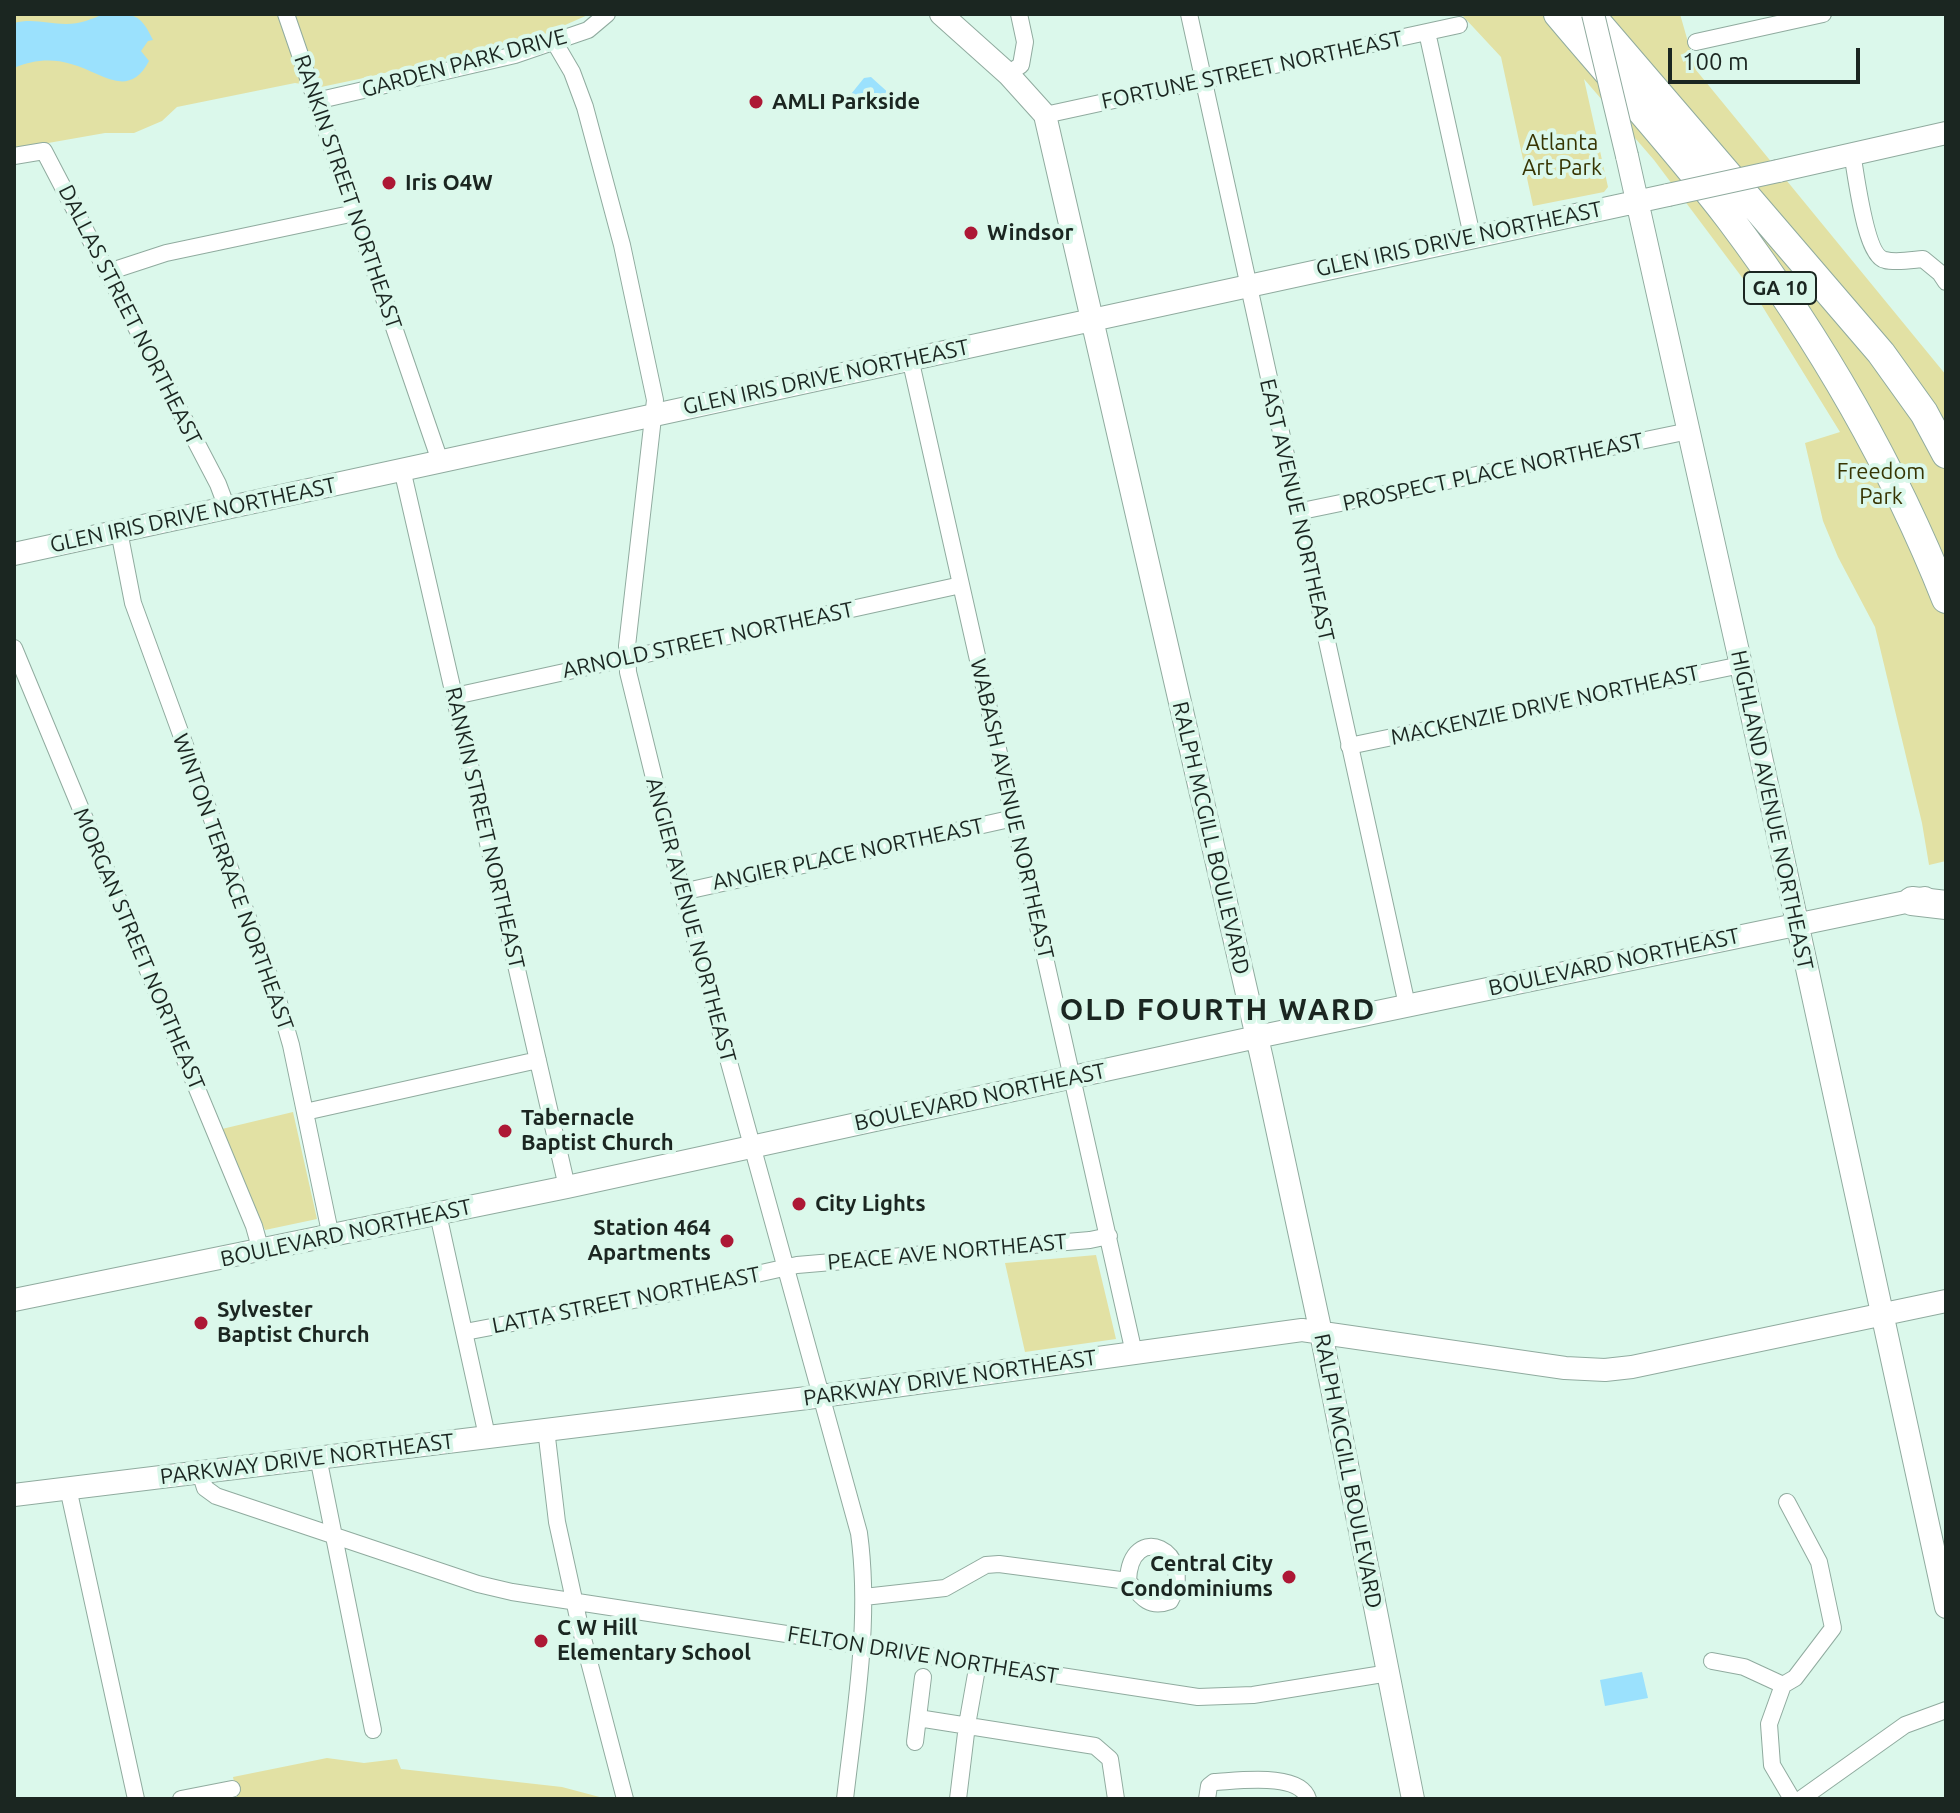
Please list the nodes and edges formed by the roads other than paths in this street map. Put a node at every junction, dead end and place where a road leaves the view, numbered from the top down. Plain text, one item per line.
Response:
1 (286, 14) edge
2 (607, 14) edge
3 (941, 14) edge
4 (1019, 14) edge
5 (1189, 14) edge
6 (1558, 14) edge
7 (1592, 14) edge
8 (1823, 14) edge
9 (1459, 25) dead end
10 (1427, 32) junction
11 (1696, 42) dead end
12 (555, 43) junction
13 (1008, 74) junction
14 (1203, 81) junction
15 (316, 101) junction
16 (1045, 115) junction
17 (1946, 133) edge
18 (1852, 153) junction
19 (14, 156) edge
20 (1637, 200) junction
21 (355, 213) junction
22 (1472, 236) junction
23 (108, 272) junction
24 (1946, 282) edge
25 (1247, 285) junction
26 (1092, 319) junction
27 (910, 358) junction
28 (653, 415) junction
29 (1689, 431) junction
30 (1946, 454) edge
31 (440, 461) junction
32 (402, 469) junction
33 (227, 508) junction
34 (1297, 512) junction
35 (119, 531) junction
36 (14, 554) edge
37 (961, 585) junction
38 (1946, 599) edge
39 (14, 648) edge
40 (626, 658) junction
41 (1741, 665) junction
42 (455, 696) junction
43 (1349, 746) junction
44 (1014, 818) junction
45 (682, 892) junction
46 (1946, 894) edge
47 (1912, 901) junction
48 (1946, 905) edge
49 (1798, 925) junction
50 (1407, 1005) junction
51 (1257, 1037) junction
52 (538, 1060) junction
53 (1072, 1077) junction
54 (305, 1112) junction
55 (753, 1147) junction
56 (567, 1187) junction
57 (438, 1214) junction
58 (1109, 1236) junction
59 (331, 1237) junction
60 (261, 1251) junction
61 (786, 1268) junction
62 (15, 1296) edge
63 (1946, 1301) edge
64 (1881, 1315) junction
65 (465, 1332) junction
66 (1321, 1333) junction
67 (1134, 1353) junction
68 (821, 1396) junction
69 (546, 1429) junction
70 (487, 1436) junction
71 (318, 1457) junction
72 (200, 1472) junction
73 (68, 1488) junction
74 (14, 1495) edge
75 (1787, 1502) dead end
76 (334, 1534) junction
77 (1128, 1581) dead end
78 (864, 1597) junction
79 (574, 1602) junction
80 (1946, 1607) edge
81 (862, 1644) junction
82 (1712, 1661) dead end
83 (978, 1663) junction
84 (1389, 1673) junction
85 (923, 1677) dead end
86 (1783, 1685) junction
87 (1946, 1710) edge
88 (918, 1718) junction
89 (967, 1725) junction
90 (373, 1730) dead end
91 (915, 1742) dead end
92 (232, 1789) dead end
93 (136, 1799) edge
94 (181, 1799) edge
95 (625, 1799) edge
96 (845, 1799) edge
97 (958, 1799) edge
98 (1116, 1799) edge
99 (1207, 1799) edge
100 (1308, 1799) edge
101 (1413, 1799) edge
102 (1792, 1799) edge
103 (1801, 1799) edge

1 - 15 street, RANKIN STREET NORTHEAST
2 - 12 street, GARDEN PARK DRIVE
3 - 13 main road
4 - 13 street
5 - 14 street, EAST AVENUE NORTHEAST
6 - 38 highway, GA 10
7 - 20 main road, HIGHLAND AVENUE NORTHEAST, bridge
7 - 30 highway, GA 10
8 - 11 street
9 - 10 street, FORTUNE STREET NORTHEAST
10 - 14 street, FORTUNE STREET NORTHEAST
10 - 22 street
12 - 15 street, GARDEN PARK DRIVE
12 - 28 street, ANGIER AVENUE NORTHEAST
13 - 16 main road
14 - 16 street, FORTUNE STREET NORTHEAST
14 - 25 street, EAST AVENUE NORTHEAST
15 - 21 street, RANKIN STREET NORTHEAST
16 - 26 main road, RALPH MCGILL BOULEVARD
17 - 18 main road, GLEN IRIS DRIVE NORTHEAST
18 - 20 main road, GLEN IRIS DRIVE NORTHEAST, bridge
18 - 24 street
19 - 23 street, DALLAS STREET NORTHEAST
20 - 22 main road, GLEN IRIS DRIVE NORTHEAST
20 - 29 main road, HIGHLAND AVENUE NORTHEAST
21 - 23 street
21 - 31 street, RANKIN STREET NORTHEAST
22 - 25 main road, GLEN IRIS DRIVE NORTHEAST
23 - 33 street, DALLAS STREET NORTHEAST
25 - 26 main road, GLEN IRIS DRIVE NORTHEAST
25 - 34 street, EAST AVENUE NORTHEAST
26 - 27 main road, GLEN IRIS DRIVE NORTHEAST
26 - 51 main road, RALPH MCGILL BOULEVARD
27 - 28 main road, GLEN IRIS DRIVE NORTHEAST
27 - 37 street, WABASH AVENUE NORTHEAST
28 - 31 main road, GLEN IRIS DRIVE NORTHEAST
28 - 40 street, ANGIER AVENUE NORTHEAST
29 - 34 street, PROSPECT PLACE NORTHEAST
29 - 41 main road, HIGHLAND AVENUE NORTHEAST
31 - 32 main road, GLEN IRIS DRIVE NORTHEAST
32 - 33 main road, GLEN IRIS DRIVE NORTHEAST
32 - 42 street, RANKIN STREET NORTHEAST
33 - 35 main road, GLEN IRIS DRIVE NORTHEAST
34 - 43 street, EAST AVENUE NORTHEAST
35 - 36 main road, GLEN IRIS DRIVE NORTHEAST
35 - 54 street, WINTON TERRACE NORTHEAST
37 - 40 street, ARNOLD STREET NORTHEAST
37 - 44 street, WABASH AVENUE NORTHEAST
39 - 60 street, MORGAN STREET NORTHEAST
40 - 42 street, ARNOLD STREET NORTHEAST
40 - 45 street, ANGIER AVENUE NORTHEAST
41 - 43 street, MACKENZIE DRIVE NORTHEAST
41 - 49 main road, HIGHLAND AVENUE NORTHEAST
42 - 52 street, RANKIN STREET NORTHEAST
43 - 50 street, EAST AVENUE NORTHEAST
44 - 45 street, ANGIER PLACE NORTHEAST
44 - 53 street, WABASH AVENUE NORTHEAST
45 - 55 street, ANGIER AVENUE NORTHEAST
46 - 47 main road, BOULEVARD NORTHEAST
47 - 48 highway
47 - 49 main road, BOULEVARD NORTHEAST
49 - 50 main road, BOULEVARD NORTHEAST
49 - 64 main road, HIGHLAND AVENUE NORTHEAST
50 - 51 main road, BOULEVARD NORTHEAST
51 - 53 main road, BOULEVARD NORTHEAST
51 - 66 main road, RALPH MCGILL BOULEVARD
52 - 54 street
52 - 56 street, RANKIN STREET NORTHEAST
53 - 55 main road, BOULEVARD NORTHEAST
53 - 58 street, WABASH AVENUE NORTHEAST
54 - 59 street, WINTON TERRACE NORTHEAST
55 - 56 main road, BOULEVARD NORTHEAST
55 - 61 street, ANGIER AVENUE NORTHEAST
56 - 57 main road, BOULEVARD NORTHEAST
57 - 59 main road, BOULEVARD NORTHEAST
57 - 65 street
58 - 61 street, PEACE AVE NORTHEAST
58 - 67 street, WABASH AVENUE NORTHEAST
59 - 60 main road, BOULEVARD NORTHEAST
60 - 62 main road, BOULEVARD NORTHEAST
61 - 65 street, LATTA STREET NORTHEAST
61 - 68 street, ANGIER AVENUE NORTHEAST
63 - 64 main road, PARKWAY DRIVE NORTHEAST
64 - 66 main road, PARKWAY DRIVE NORTHEAST
64 - 80 main road, HIGHLAND AVENUE NORTHEAST
65 - 70 street
66 - 67 main road, PARKWAY DRIVE NORTHEAST
66 - 84 main road, RALPH MCGILL BOULEVARD
67 - 68 main road, PARKWAY DRIVE NORTHEAST
68 - 69 main road, PARKWAY DRIVE NORTHEAST
68 - 78 street, ANGIER AVENUE NORTHEAST
69 - 70 main road, PARKWAY DRIVE NORTHEAST
69 - 79 street
70 - 71 main road, PARKWAY DRIVE NORTHEAST
71 - 72 main road, PARKWAY DRIVE NORTHEAST
71 - 76 street
72 - 73 main road, PARKWAY DRIVE NORTHEAST
72 - 76 street, FELTON DRIVE NORTHEAST
73 - 74 main road, PARKWAY DRIVE NORTHEAST
73 - 93 street
75 - 86 street
76 - 79 street, FELTON DRIVE NORTHEAST
76 - 90 street
77 - 78 street
78 - 81 street, ANGIER AVENUE NORTHEAST
79 - 81 street, FELTON DRIVE NORTHEAST
79 - 95 street
81 - 83 street, FELTON DRIVE NORTHEAST
81 - 96 street, ANGIER AVENUE NORTHEAST
82 - 86 street
83 - 84 street, FELTON DRIVE NORTHEAST
83 - 89 street
84 - 101 main road, RALPH MCGILL BOULEVARD
85 - 88 street
86 - 102 street
87 - 103 street
88 - 89 street
88 - 91 street
89 - 97 street
89 - 98 street
92 - 94 street
99 - 100 street

